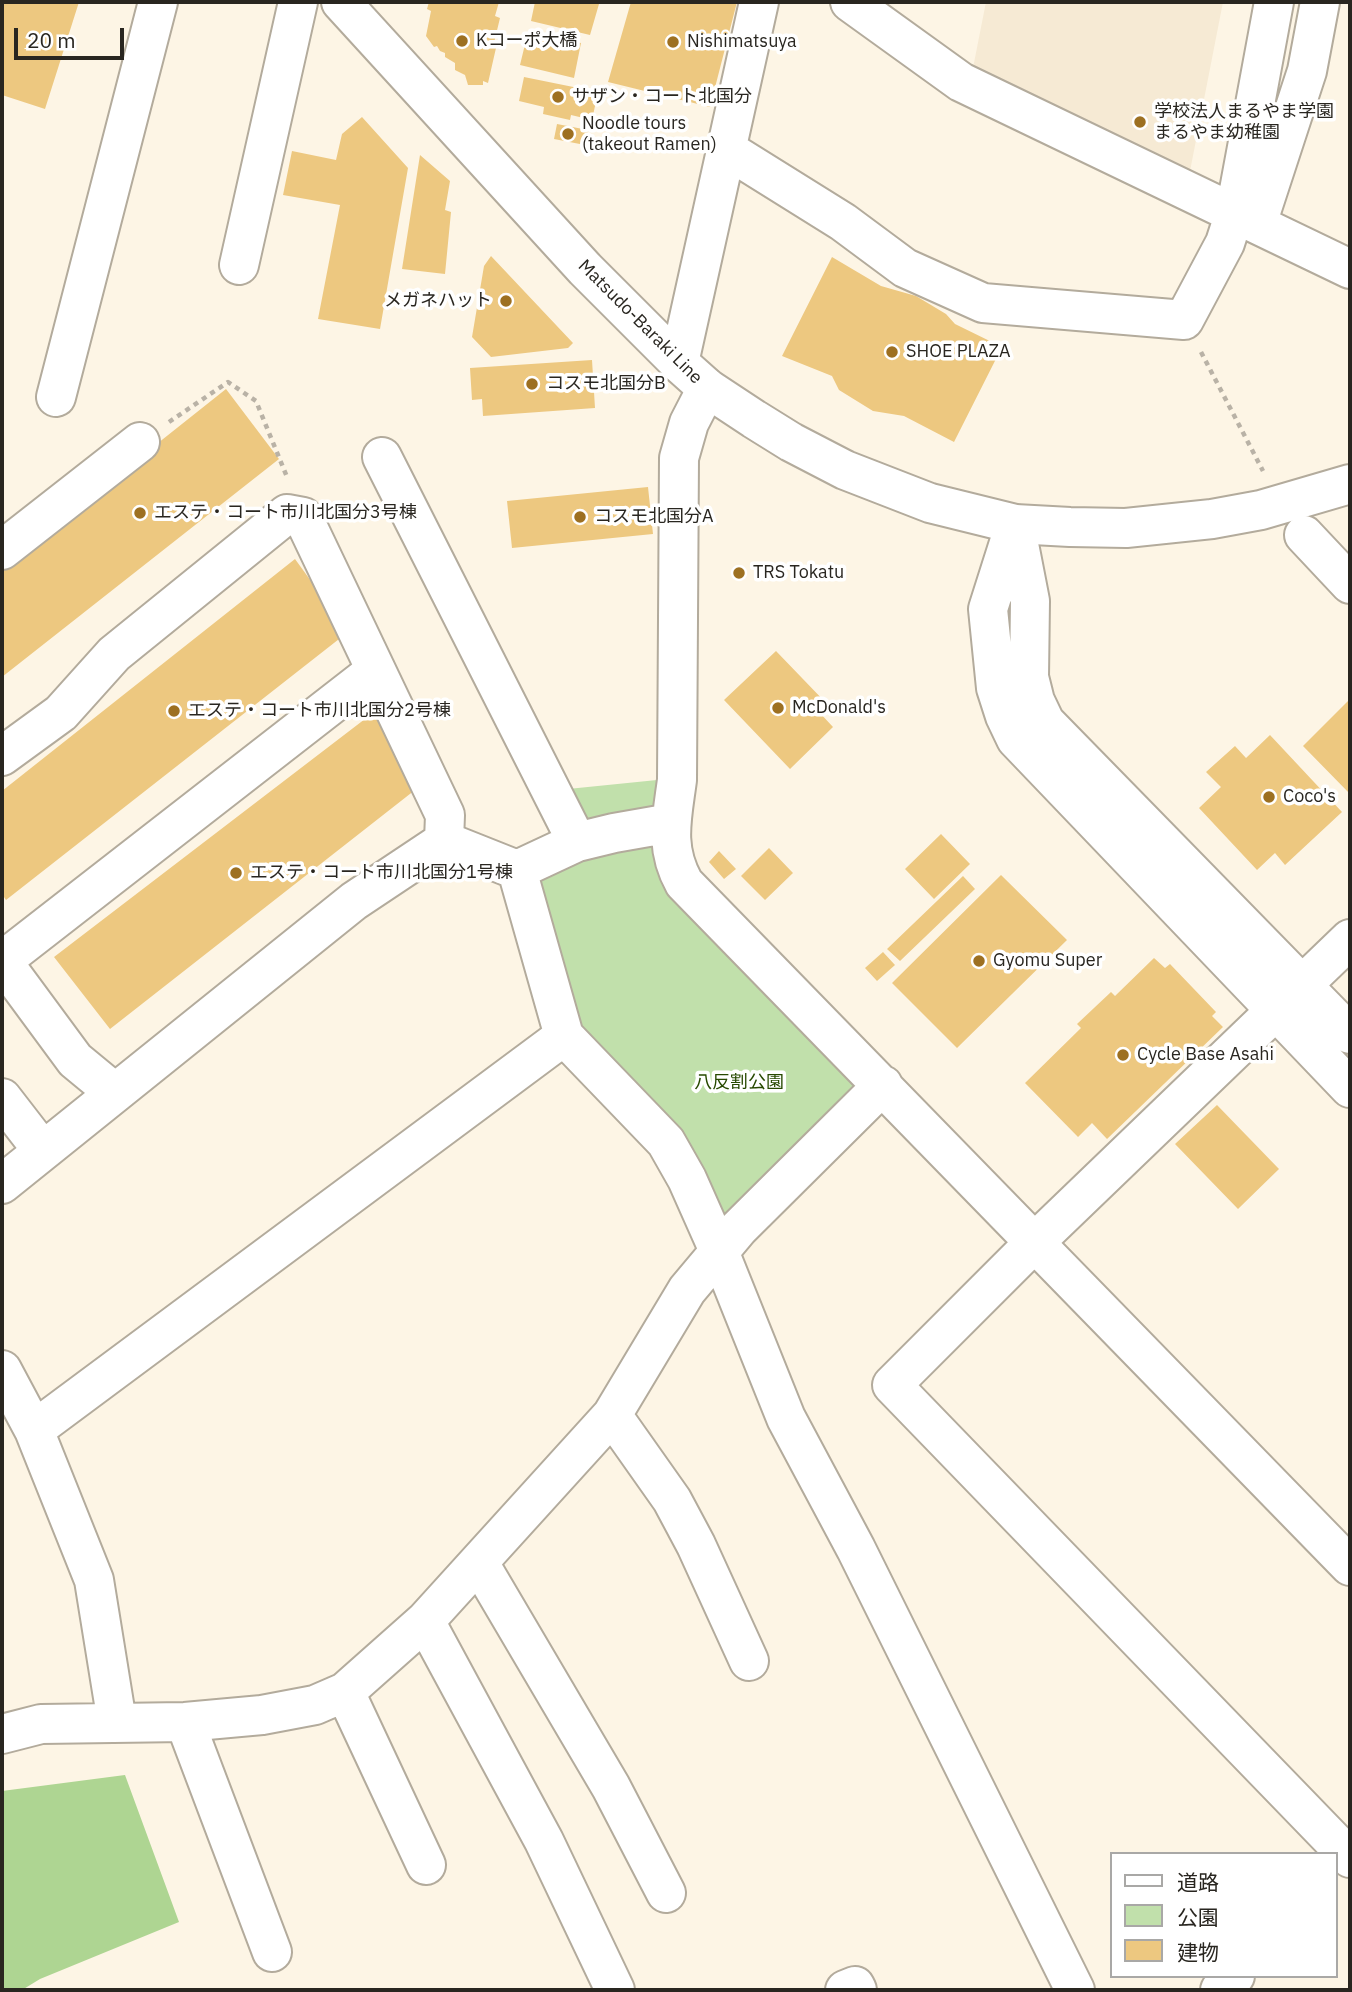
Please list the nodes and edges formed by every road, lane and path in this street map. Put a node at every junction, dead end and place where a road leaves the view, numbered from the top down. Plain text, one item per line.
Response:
1 (158, 2) edge
2 (298, 2) edge
3 (341, 2) edge
4 (759, 2) edge
5 (850, 2) edge
6 (1274, 2) edge
7 (1321, 2) edge
8 (726, 149) junction
9 (1246, 218) junction
10 (239, 265) dead end
11 (1350, 269) edge
12 (1184, 320) junction
13 (679, 363) junction
14 (707, 388) junction
15 (56, 397) dead end
16 (140, 442) joint
17 (382, 457) dead end
18 (1264, 472) dead end
19 (1350, 484) edge
20 (303, 517) junction
21 (1015, 524) junction
22 (1304, 535) dead end
23 (2, 550) edge
24 (1350, 584) edge
25 (376, 670) junction
26 (2, 757) edge
27 (671, 823) junction
28 (444, 841) junction
29 (577, 842) junction
30 (517, 870) junction
31 (1350, 939) edge
32 (2, 961) edge
33 (1302, 985) junction
34 (1275, 1011) junction
35 (1350, 1034) edge
36 (564, 1036) junction
37 (883, 1085) junction
38 (1350, 1088) edge
39 (115, 1093) junction
40 (2, 1098) edge
41 (43, 1151) junction
42 (2, 1184) edge
43 (1035, 1242) junction
44 (719, 1251) junction
45 (2, 1370) edge
46 (612, 1415) junction
47 (34, 1430) junction
48 (479, 1563) junction
49 (1350, 1566) edge
50 (425, 1621) junction
51 (749, 1661) dead end
52 (345, 1692) junction
53 (117, 1722) junction
54 (185, 1722) junction
55 (2, 1734) edge
56 (1350, 1858) edge
57 (426, 1865) dead end
58 (666, 1893) dead end
59 (272, 1952) dead end
60 (1233, 1978) edge
61 (615, 1990) edge
62 (845, 1990) edge
63 (857, 1990) edge
64 (1075, 1990) edge
65 (1220, 1990) edge

1 - 15 street
2 - 10 street
3 - 13 street, Matsudo-Baraki Line
4 - 8 street
5 - 9 street
6 - 9 street
7 - 9 street
8 - 12 street
8 - 13 street
9 - 11 street
9 - 12 street
12 - 18 path
13 - 14 street, Matsudo-Baraki Line
14 - 21 street, Matsudo-Baraki Line
14 - 27 street
16 - 20 path
16 - 23 street
17 - 29 street
19 - 21 street, Matsudo-Baraki Line
20 - 25 street
20 - 26 street
21 - 33 street
21 - 34 street
22 - 24 street
25 - 28 street
25 - 32 street
27 - 29 street
27 - 37 street
28 - 30 street
28 - 39 street
29 - 30 street
30 - 36 street
31 - 33 street
32 - 39 street
33 - 34 street
33 - 35 street
34 - 38 street
34 - 43 street
36 - 44 street
36 - 47 street
37 - 43 street
37 - 44 street
39 - 41 street
40 - 41 street
41 - 42 street
43 - 49 street
43 - 56 street
44 - 46 street
44 - 64 street
45 - 47 street
46 - 48 street
46 - 51 street
47 - 53 street
48 - 50 street
48 - 58 street
50 - 52 street
50 - 61 street
52 - 54 street
52 - 57 street
53 - 54 street
53 - 55 street
54 - 59 street
60 - 65 street
62 - 63 street

